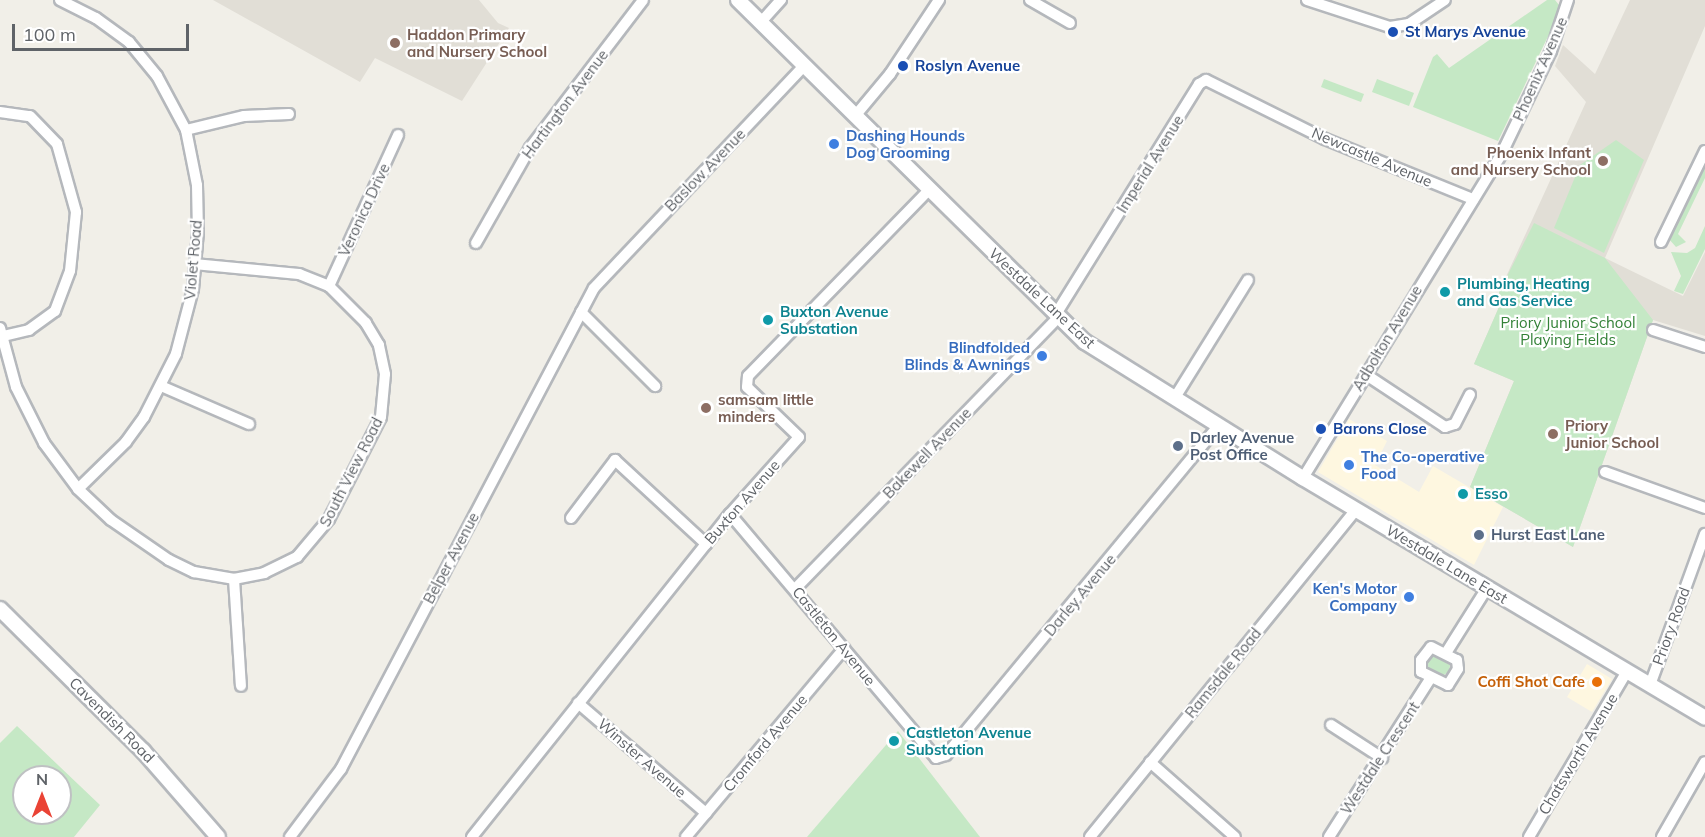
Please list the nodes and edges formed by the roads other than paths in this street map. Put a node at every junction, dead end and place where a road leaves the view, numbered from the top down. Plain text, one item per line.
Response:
1 (60, 0) edge
2 (643, 0) edge
3 (738, 0) edge
4 (781, 0) edge
5 (939, 0) edge
6 (1030, 0) edge
7 (1307, 0) edge
8 (1445, 0) edge
9 (1568, 0) edge
10 (761, 22) junction
11 (1070, 23) dead end
12 (804, 66) junction
13 (0, 112) edge
14 (1274, 112) joint
15 (288, 114) dead end
16 (855, 116) junction
17 (186, 130) junction
18 (398, 135) dead end
19 (1705, 151) edge
20 (930, 189) junction
21 (1473, 199) junction
22 (1661, 242) dead end
23 (476, 243) dead end
24 (196, 264) junction
25 (605, 273) joint
26 (1248, 279) dead end
27 (329, 286) junction
28 (581, 312) junction
29 (1057, 316) junction
30 (1653, 330) dead end
31 (1, 332) edge
32 (1705, 347) edge
33 (1365, 374) junction
34 (161, 386) junction
35 (655, 386) dead end
36 (1470, 395) dead end
37 (1174, 399) junction
38 (249, 424) dead end
39 (1218, 426) junction
40 (1605, 471) dead end
41 (1303, 478) junction
42 (78, 489) junction
43 (1705, 508) edge
44 (1356, 510) junction
45 (730, 514) junction
46 (571, 518) dead end
47 (1705, 534) edge
48 (706, 544) junction
49 (234, 579) junction
50 (1487, 588) junction
51 (795, 589) junction
52 (0, 609) edge
53 (844, 649) junction
54 (1446, 653) junction
55 (1627, 671) junction
56 (1430, 679) junction
57 (1650, 685) junction
58 (241, 686) dead end
59 (578, 703) junction
60 (1705, 718) edge
61 (1331, 725) dead end
62 (936, 758) joint
63 (1382, 758) junction
64 (1150, 762) junction
65 (1705, 762) edge
66 (706, 813) junction
67 (218, 837) edge
68 (290, 837) edge
69 (472, 837) edge
70 (686, 837) edge
71 (1090, 837) edge
72 (1235, 837) edge
73 (1329, 837) edge
74 (1529, 837) edge
75 (1662, 837) edge

1 - 17 street, Violet Road
2 - 23 street, Hartington Avenue
3 - 10 street, Westdale Lane East
4 - 10 street
5 - 16 street
6 - 11 street
7 - 8 street
9 - 21 street, Phoenix Avenue
10 - 12 street, Westdale Lane East
12 - 16 street, Westdale Lane East
12 - 25 street, Baslow Avenue
13 - 31 street
14 - 21 street, Newcastle Avenue
14 - 29 street, Imperial Avenue
15 - 17 street
16 - 20 street, Westdale Lane East
17 - 24 street, Violet Road
18 - 27 street, Veronica Drive
19 - 22 street
20 - 29 street, Westdale Lane East
20 - 45 street, Buxton Avenue
21 - 33 street, Adbolton Avenue
24 - 27 street, South View Road
24 - 34 street, Violet Road
25 - 28 street, Belper Avenue
26 - 37 street
27 - 49 street, South View Road
28 - 35 street
28 - 68 street, Belper Avenue
29 - 37 street, Westdale Lane East
29 - 51 street, Bakewell Avenue
30 - 32 street
31 - 42 street, South View Road
33 - 36 street
33 - 41 street, Adbolton Avenue
34 - 38 street
34 - 42 street, Violet Road
37 - 39 street, Westdale Lane East
39 - 41 street, Westdale Lane East
39 - 62 street, Darley Avenue
40 - 43 street
41 - 44 street, Westdale Lane East
42 - 49 street, South View Road
44 - 50 street, Westdale Lane East
44 - 64 street, Ramsdale Road
45 - 48 street, Buxton Avenue
45 - 51 street, Castleton Avenue
46 - 48 street
47 - 57 street, Priory Road
48 - 59 street, Buxton Avenue
49 - 58 street
50 - 54 street
50 - 55 street, Westdale Lane East
51 - 53 street, Castleton Avenue
52 - 67 street, Cavendish Road
53 - 62 street, Castleton Avenue
53 - 66 street, Cromford Avenue
54 - 56 street
54 - 56 street
55 - 57 street, Westdale Lane East
55 - 74 street, Chatsworth Avenue
56 - 63 street, Westdale Crescent
57 - 60 street, Westdale Lane East
59 - 66 street, Winster Avenue
59 - 69 street, Buxton Avenue
61 - 63 street
63 - 73 street, Westdale Crescent
64 - 71 street, Ramsdale Road
64 - 72 street
65 - 75 street
66 - 70 street, Cromford Avenue

